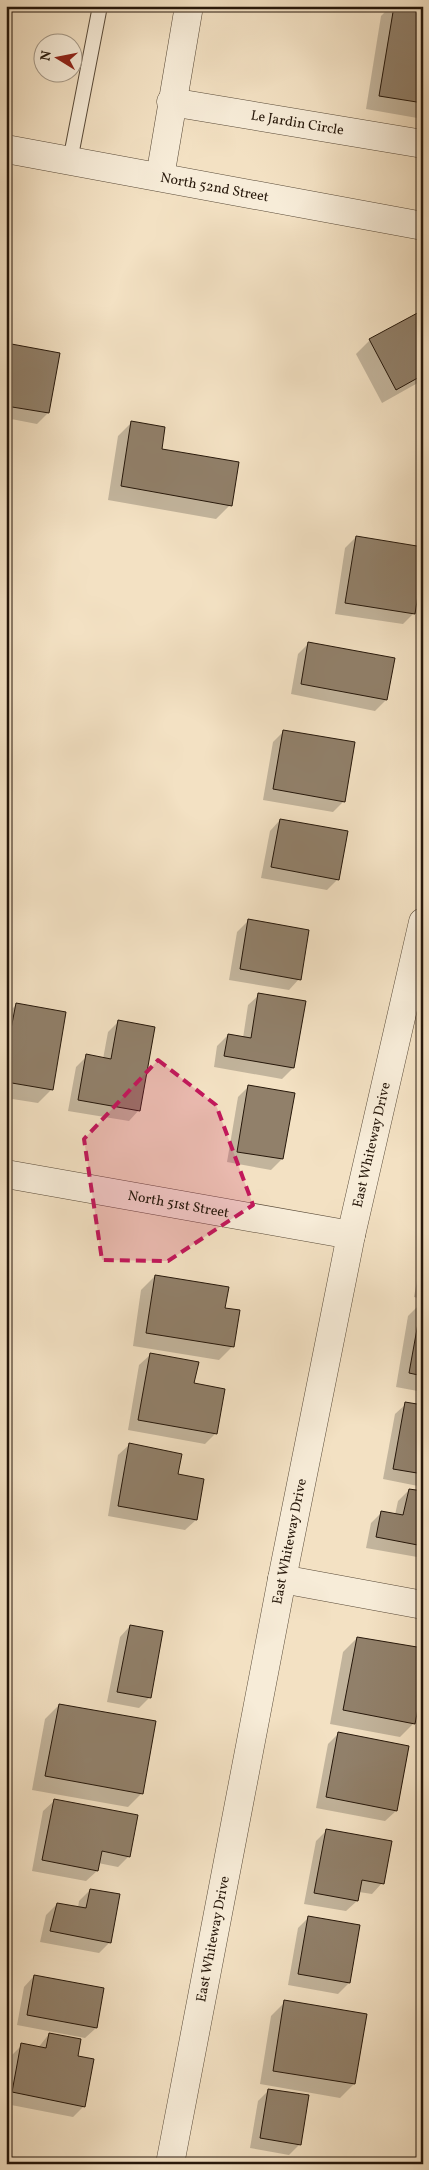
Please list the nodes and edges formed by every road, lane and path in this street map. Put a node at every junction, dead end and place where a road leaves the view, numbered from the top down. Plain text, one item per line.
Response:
1 (100, 6) edge
2 (189, 6) edge
3 (171, 102) junction
4 (423, 144) edge
5 (6, 149) edge
6 (70, 161) junction
7 (160, 177) junction
8 (423, 226) edge
9 (423, 923) edge
10 (6, 1174) edge
11 (351, 1235) junction
12 (282, 1579) junction
13 (423, 1605) edge
14 (170, 2164) edge

1 - 6 lane
2 - 3 street
3 - 4 street, Le Jardin Circle
3 - 7 street
5 - 6 street, North 52nd Street
6 - 7 street, North 52nd Street
7 - 8 street, North 52nd Street
9 - 11 street, East Whiteway Drive
10 - 11 street, North 51st Street
11 - 12 street, East Whiteway Drive
12 - 13 street
12 - 14 street, East Whiteway Drive

